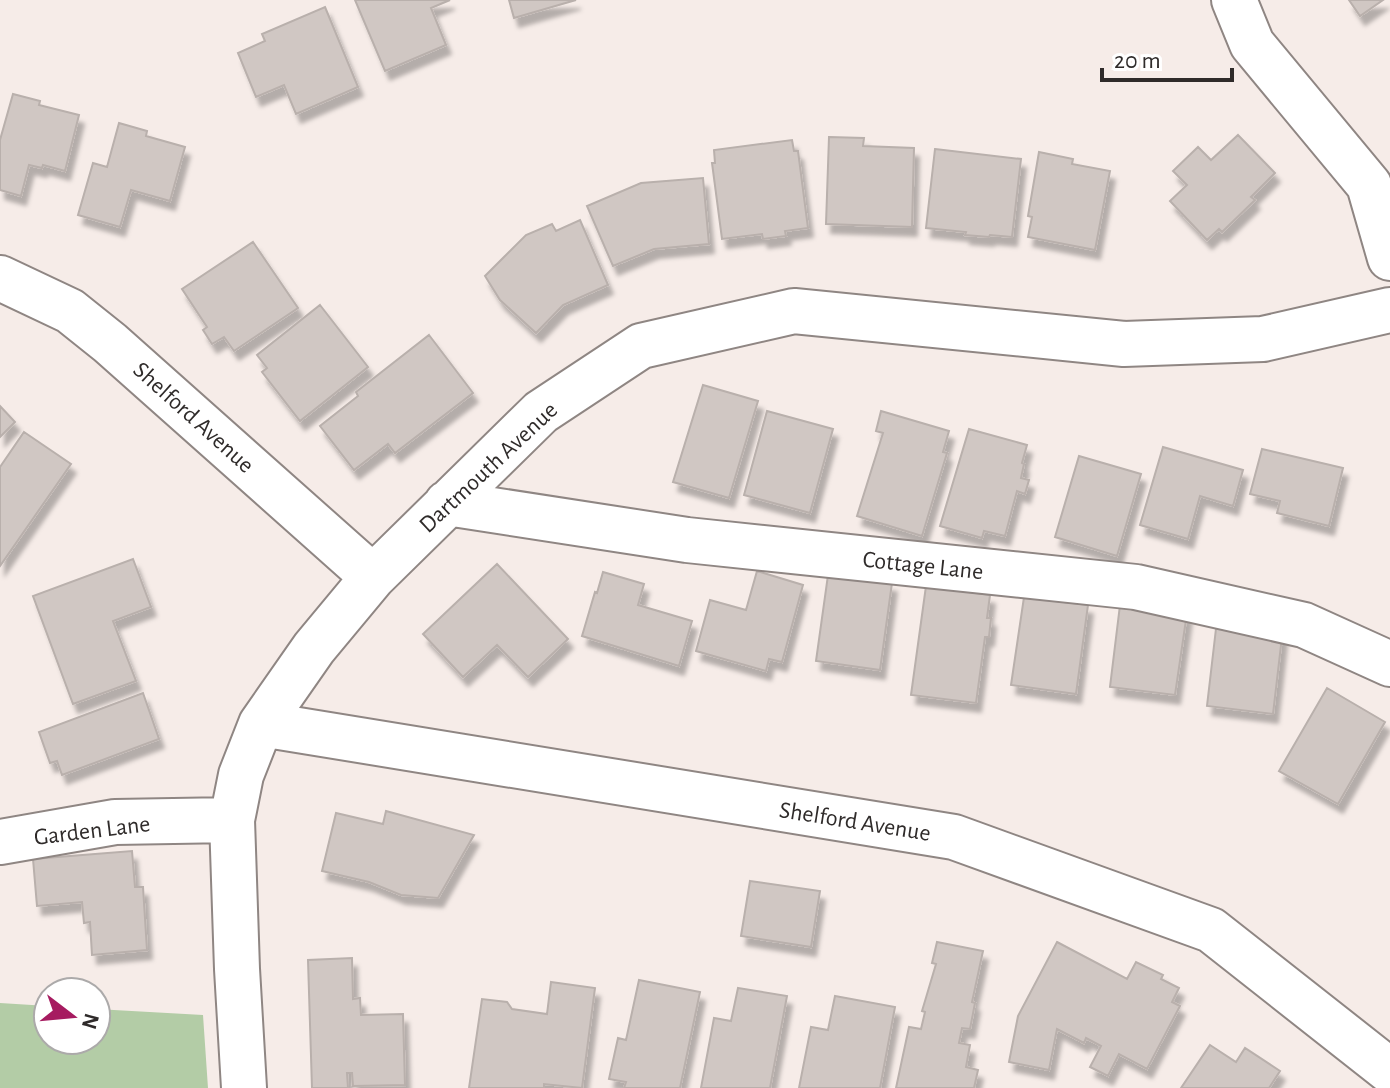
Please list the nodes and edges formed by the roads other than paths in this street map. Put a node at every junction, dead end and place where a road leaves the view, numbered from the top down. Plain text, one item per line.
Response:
1 (1234, 0) edge
2 (1390, 258) edge
3 (0, 278) edge
4 (1390, 310) edge
5 (447, 503) junction
6 (373, 577) junction
7 (1390, 664) edge
8 (261, 724) junction
9 (232, 820) junction
10 (0, 842) edge
11 (1390, 1071) edge
12 (244, 1088) edge

1 - 2 street
3 - 6 street, Shelford Avenue
4 - 5 street, Dartmouth Avenue
5 - 6 street, Dartmouth Avenue
5 - 7 street, Cottage Lane
6 - 8 street, Dartmouth Avenue
8 - 9 street, Dartmouth Avenue
8 - 11 street, Shelford Avenue
9 - 10 street, Garden Lane
9 - 12 street, Dartmouth Avenue

